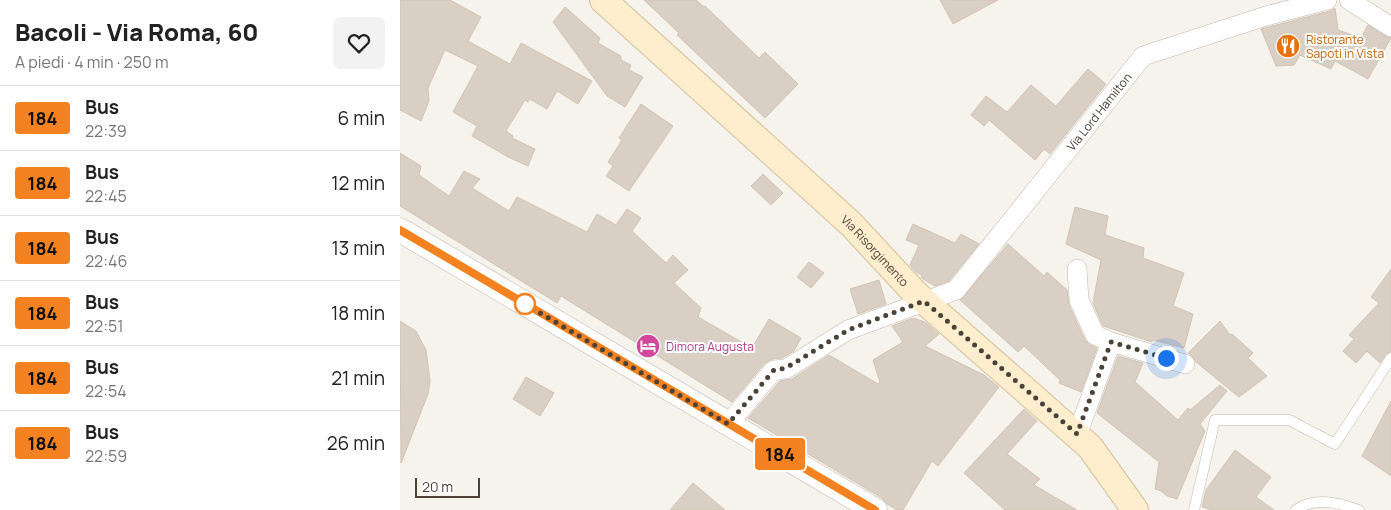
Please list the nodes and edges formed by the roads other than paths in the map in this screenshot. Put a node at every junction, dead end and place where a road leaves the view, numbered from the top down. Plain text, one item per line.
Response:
1 (603, 0) edge
2 (1327, 0) edge
3 (1349, 0) edge
4 (1391, 27) edge
5 (400, 230) edge
6 (1078, 269) dead end
7 (924, 301) junction
8 (1111, 342) junction
9 (1391, 358) edge
10 (1185, 364) dead end
11 (728, 424) junction
12 (1077, 434) junction
13 (875, 510) edge
14 (1134, 510) edge
15 (1194, 510) edge
16 (1296, 510) edge
17 (1359, 510) edge

1 - 7 main road, Via Risorgimento
2 - 7 street, Via Lord Hamilton
3 - 4 street
5 - 11 street
6 - 8 street
7 - 11 street, Via Lord Hamilton
7 - 12 main road, Via Risorgimento
8 - 10 street
8 - 12 street
9 - 15 lane
11 - 13 street
12 - 14 main road, Via Risorgimento
16 - 17 lane

